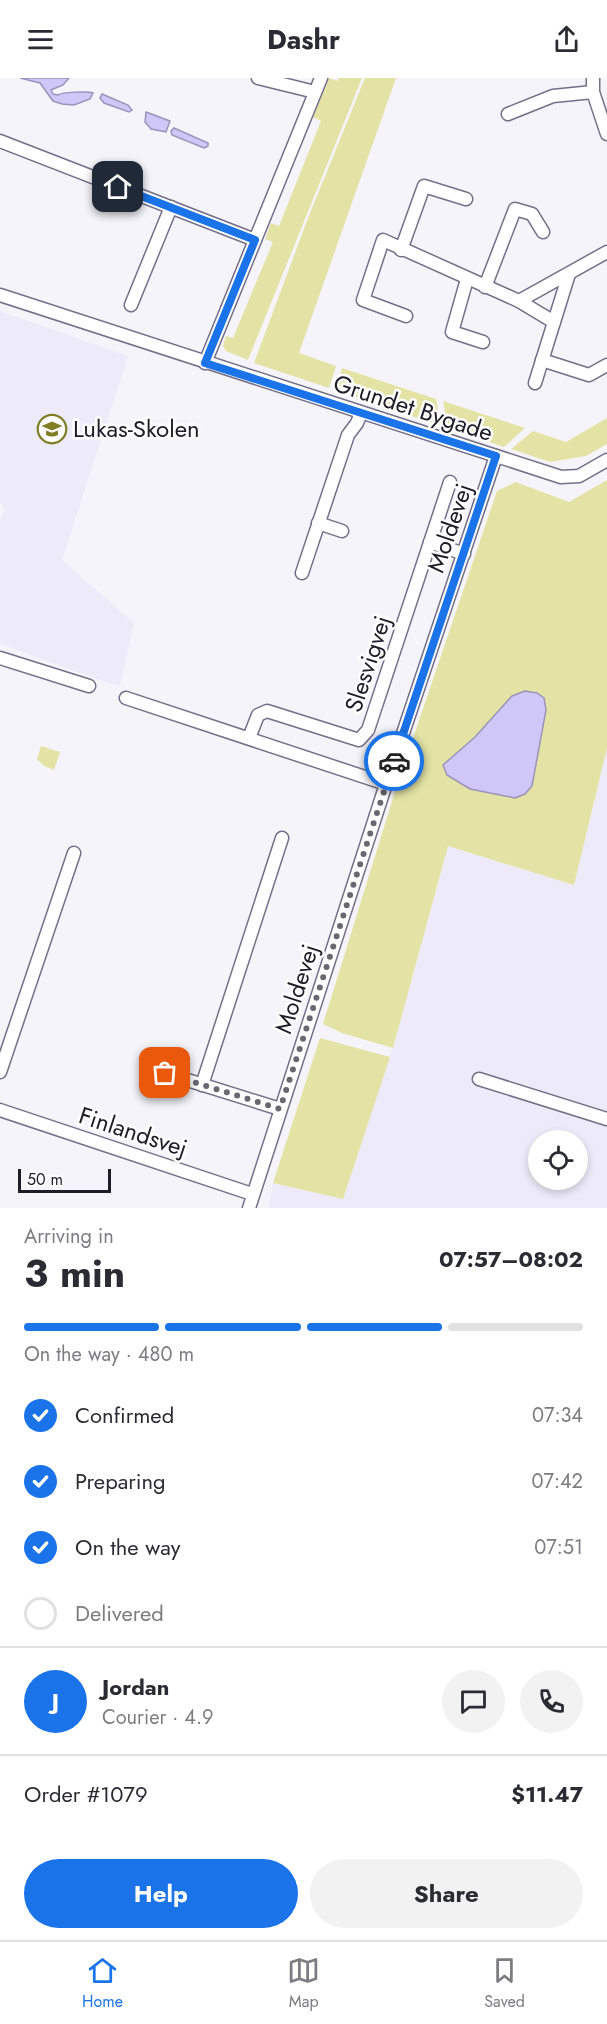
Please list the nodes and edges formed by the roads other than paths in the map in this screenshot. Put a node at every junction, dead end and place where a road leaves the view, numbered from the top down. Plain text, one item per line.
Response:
1 (258, 78) edge
2 (321, 78) edge
3 (593, 78) edge
4 (315, 92) junction
5 (593, 92) junction
6 (507, 114) dead end
7 (607, 134) edge
8 (0, 141) edge
9 (466, 198) dead end
10 (171, 207) junction
11 (543, 232) dead end
12 (255, 240) junction
13 (401, 250) junction
14 (607, 252) edge
15 (569, 274) junction
16 (467, 279) junction
17 (485, 287) junction
18 (0, 295) edge
19 (519, 301) junction
20 (131, 305) dead end
21 (406, 316) dead end
22 (554, 322) junction
23 (483, 342) dead end
24 (542, 360) junction
25 (205, 363) junction
26 (607, 365) edge
27 (535, 383) dead end
28 (361, 413) junction
29 (496, 456) junction
30 (607, 460) edge
31 (450, 482) dead end
32 (318, 523) junction
33 (342, 531) dead end
34 (430, 542) junction
35 (464, 554) junction
36 (302, 573) dead end
37 (0, 658) edge
38 (90, 686) dead end
39 (126, 698) dead end
40 (249, 738) junction
41 (386, 784) junction
42 (282, 838) dead end
43 (74, 853) dead end
44 (0, 1071) edge
45 (165, 1073) dead end
46 (479, 1079) dead end
47 (202, 1085) junction
48 (280, 1109) junction
49 (0, 1110) edge
50 (607, 1119) edge
51 (252, 1194) junction
52 (249, 1208) edge

1 - 4 street
2 - 4 street
3 - 5 street
4 - 12 street
5 - 6 street
5 - 7 street
8 - 10 street
9 - 13 street
10 - 12 street
10 - 20 street
11 - 17 street
12 - 25 street
13 - 16 street
13 - 21 street
14 - 15 street
15 - 19 street
15 - 22 street
16 - 17 street
16 - 23 street
17 - 19 street
18 - 25 street, Grundet Bygade
19 - 22 street
22 - 24 street
24 - 26 street
24 - 27 street
25 - 28 street, Grundet Bygade
28 - 29 street, Grundet Bygade
28 - 32 street
29 - 30 street, Grundet Bygade
29 - 35 street, Moldevej
31 - 34 street, Slesvigvej
32 - 33 street
32 - 36 street
34 - 35 street
34 - 40 street, Slesvigvej
35 - 41 street, Moldevej
37 - 38 street
39 - 40 street
40 - 41 street
41 - 48 street, Moldevej
42 - 47 street
43 - 44 street
45 - 47 street
46 - 50 street
47 - 48 street
48 - 51 street, Moldevej
49 - 51 street, Finlandsvej
51 - 52 street, Moldevej

